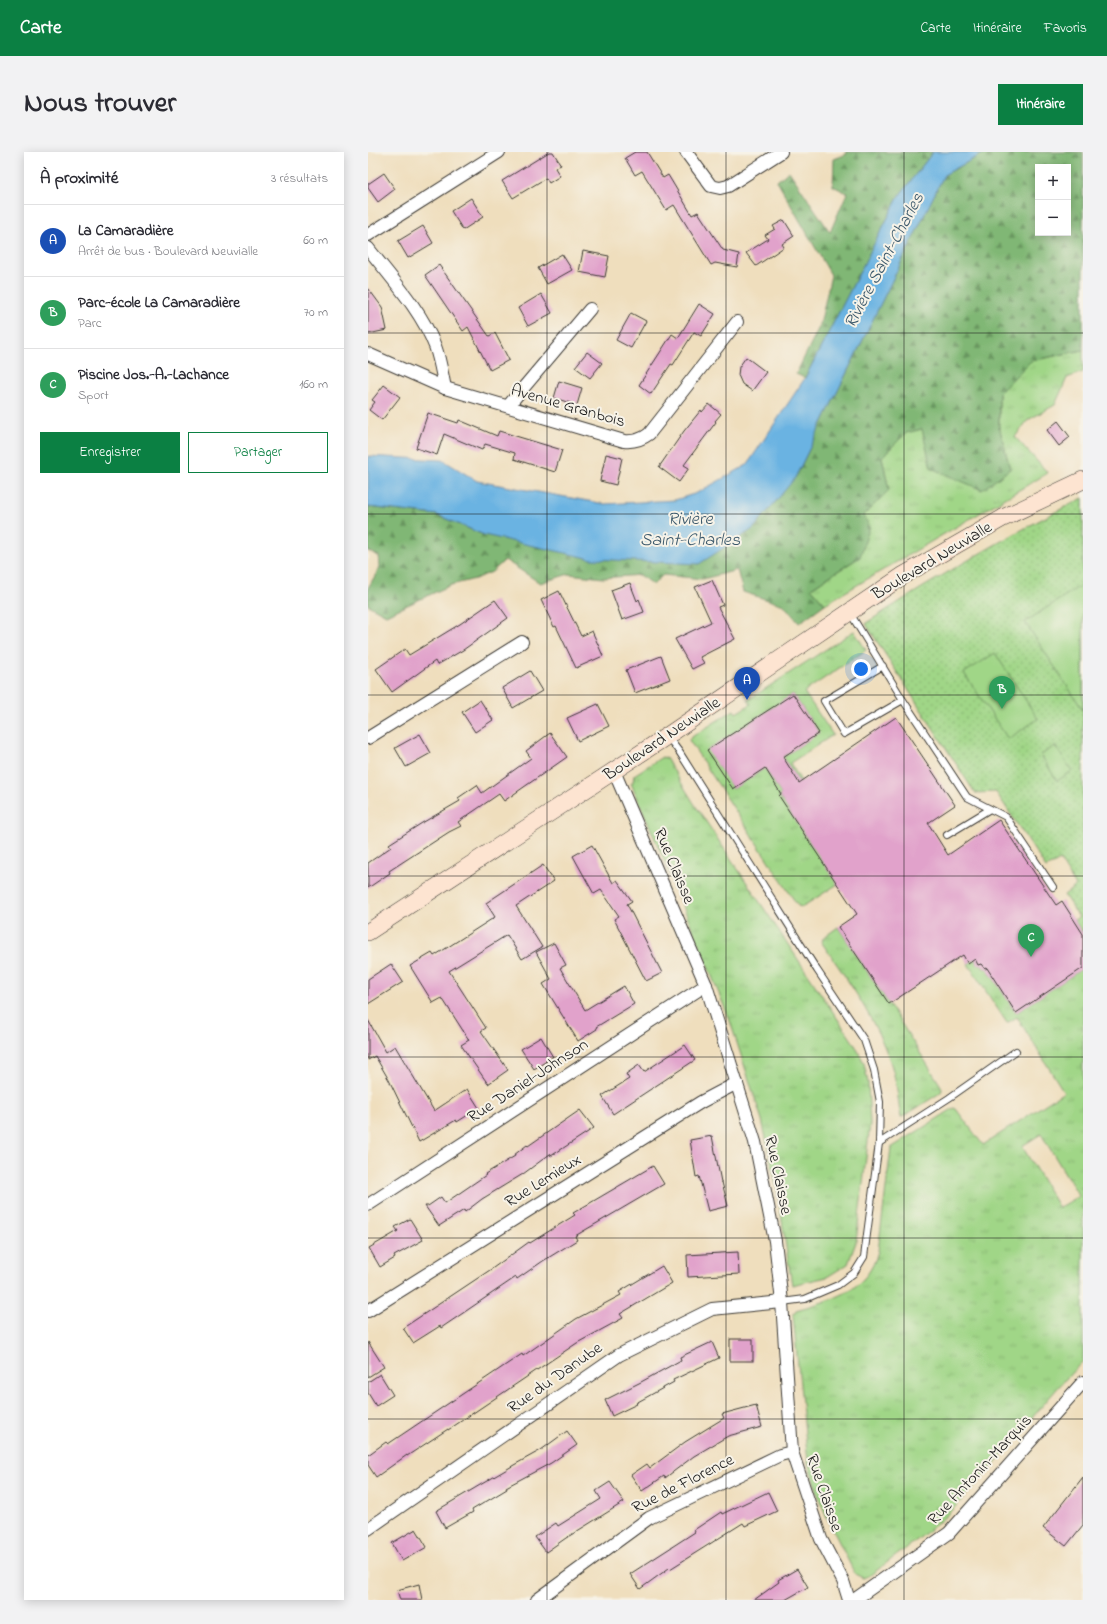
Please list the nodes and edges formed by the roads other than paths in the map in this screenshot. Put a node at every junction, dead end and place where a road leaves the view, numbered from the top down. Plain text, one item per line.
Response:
1 (499, 152) edge
2 (686, 152) edge
3 (781, 152) edge
4 (368, 235) edge
5 (368, 248) edge
6 (590, 309) dead end
7 (737, 322) dead end
8 (368, 354) edge
9 (445, 388) junction
10 (508, 406) junction
11 (1083, 480) edge
12 (849, 611) junction
13 (522, 642) dead end
14 (883, 666) junction
15 (903, 700) junction
16 (667, 736) junction
17 (368, 738) edge
18 (614, 771) junction
19 (990, 809) junction
20 (947, 835) dead end
21 (1053, 888) dead end
22 (368, 932) edge
23 (706, 985) junction
24 (1016, 1051) dead end
25 (737, 1084) junction
26 (879, 1143) junction
27 (368, 1205) edge
28 (782, 1302) junction
29 (368, 1312) edge
30 (1083, 1382) edge
31 (792, 1452) junction
32 (368, 1529) edge
33 (537, 1600) edge
34 (849, 1600) edge
35 (854, 1600) edge

1 - 4 street
2 - 3 street
5 - 9 street
6 - 10 street
7 - 10 street, Avenue Granbois
8 - 9 street, Avenue Granbois
9 - 10 street, Avenue Granbois
11 - 12 main road, Boulevard Neuvialle
12 - 14 lane
12 - 16 main road, Boulevard Neuvialle
13 - 17 street
14 - 15 lane
14 - 15 lane
15 - 19 lane
16 - 18 main road, Boulevard Neuvialle
16 - 26 lane
18 - 22 main road, Boulevard Neuvialle
18 - 23 street, Rue Claisse
19 - 20 lane
19 - 21 lane
23 - 25 street, Rue Claisse
23 - 27 street, Rue Daniel-Johnson
24 - 26 lane
25 - 28 street, Rue Claisse
25 - 29 street, Rue Lemieux
26 - 28 lane
28 - 31 street, Rue Claisse
28 - 32 street, Rue du Danube
30 - 35 street, Rue Antonin-Marquis
31 - 33 street, Rue de Florence
31 - 34 street, Rue Claisse

